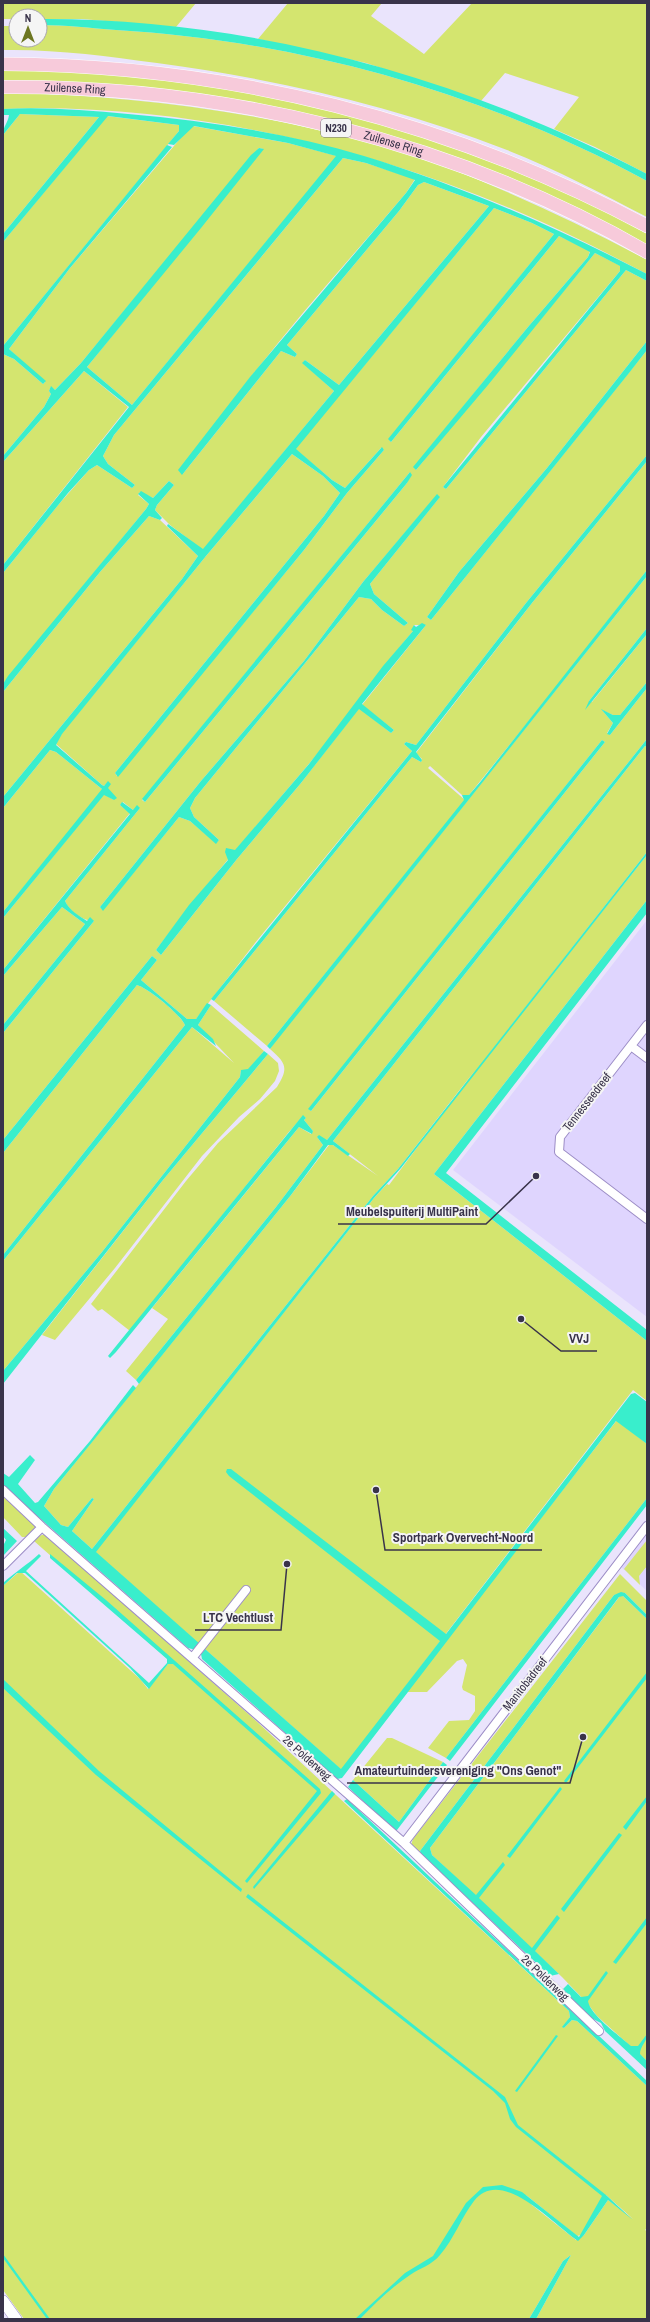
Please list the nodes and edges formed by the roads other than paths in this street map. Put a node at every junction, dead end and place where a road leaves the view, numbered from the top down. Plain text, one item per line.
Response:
1 (3, 64) edge
2 (3, 87) edge
3 (647, 226) edge
4 (647, 252) edge
5 (647, 1026) edge
6 (631, 1046) junction
7 (647, 1058) edge
8 (647, 1218) edge
9 (3, 1490) edge
10 (647, 1526) edge
11 (42, 1527) junction
12 (3, 1566) edge
13 (246, 1590) dead end
14 (192, 1657) junction
15 (404, 1843) junction
16 (599, 2031) dead end
17 (3, 2301) edge
18 (16, 2319) edge

1 - 3 main road, Zuilense Ring / N230
2 - 4 main road, Zuilense Ring / N230
5 - 6 street, Tennesseedreef
6 - 7 street
6 - 8 street, Tennesseedreef
9 - 11 street, 2e Polderweg
10 - 15 street, Manitobadreef
11 - 12 street
11 - 14 street, 2e Polderweg
13 - 14 street
14 - 15 street, 2e Polderweg
15 - 16 street, 2e Polderweg
17 - 18 street

